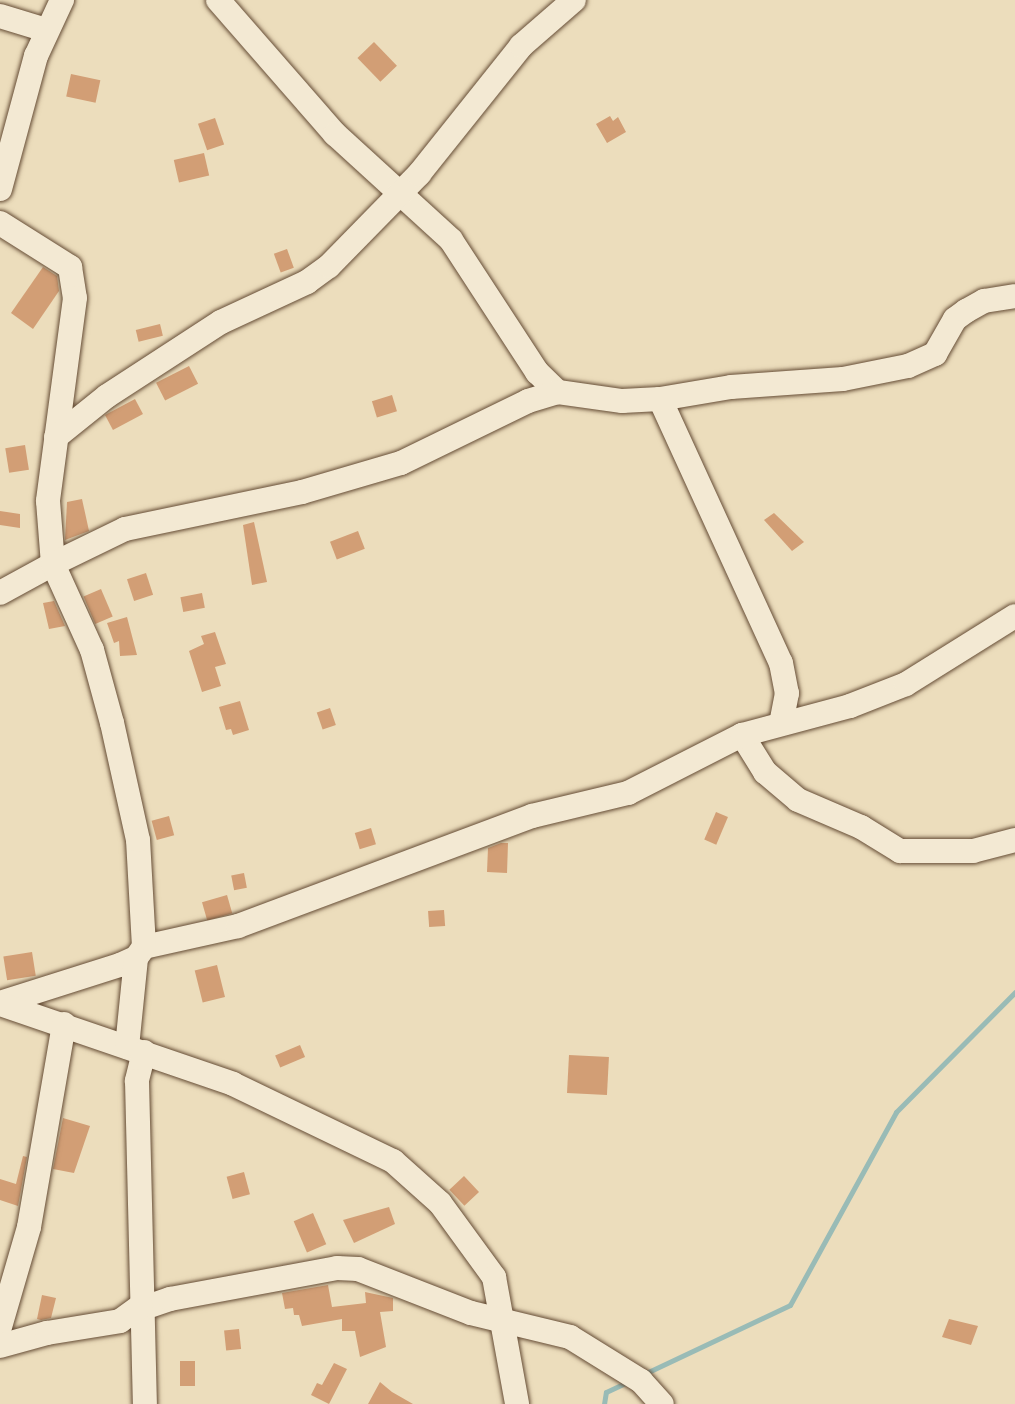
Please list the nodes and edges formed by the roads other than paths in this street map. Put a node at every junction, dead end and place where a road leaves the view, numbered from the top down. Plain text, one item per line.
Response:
1 (62, 0) edge
2 (218, 0) edge
3 (574, 0) edge
4 (0, 16) edge
5 (46, 30) junction
6 (0, 189) edge
7 (401, 193) junction
8 (0, 223) edge
9 (1015, 297) edge
10 (558, 392) junction
11 (660, 399) junction
12 (56, 437) junction
13 (53, 564) junction
14 (0, 593) edge
15 (1015, 616) edge
16 (781, 723) junction
17 (742, 735) junction
18 (1015, 840) edge
19 (140, 952) junction
20 (0, 1003) edge
21 (64, 1024) junction
22 (136, 1049) junction
23 (141, 1308) junction
24 (505, 1320) junction
25 (0, 1327) edge
26 (0, 1346) edge
27 (145, 1404) edge
28 (517, 1404) edge
29 (662, 1404) edge

1 - 5 street
2 - 7 street
3 - 7 street
4 - 5 street
5 - 6 street
7 - 10 street
7 - 12 street
8 - 12 street
9 - 11 street
10 - 11 street
10 - 13 street
11 - 16 street
12 - 13 street
13 - 14 street
13 - 19 street
15 - 16 street
16 - 17 street
17 - 18 street
17 - 19 street
19 - 20 street
19 - 22 street
20 - 21 street
21 - 22 street
21 - 25 street
22 - 23 street
22 - 24 street
23 - 24 street
23 - 26 street
23 - 27 street
24 - 28 street
24 - 29 street

